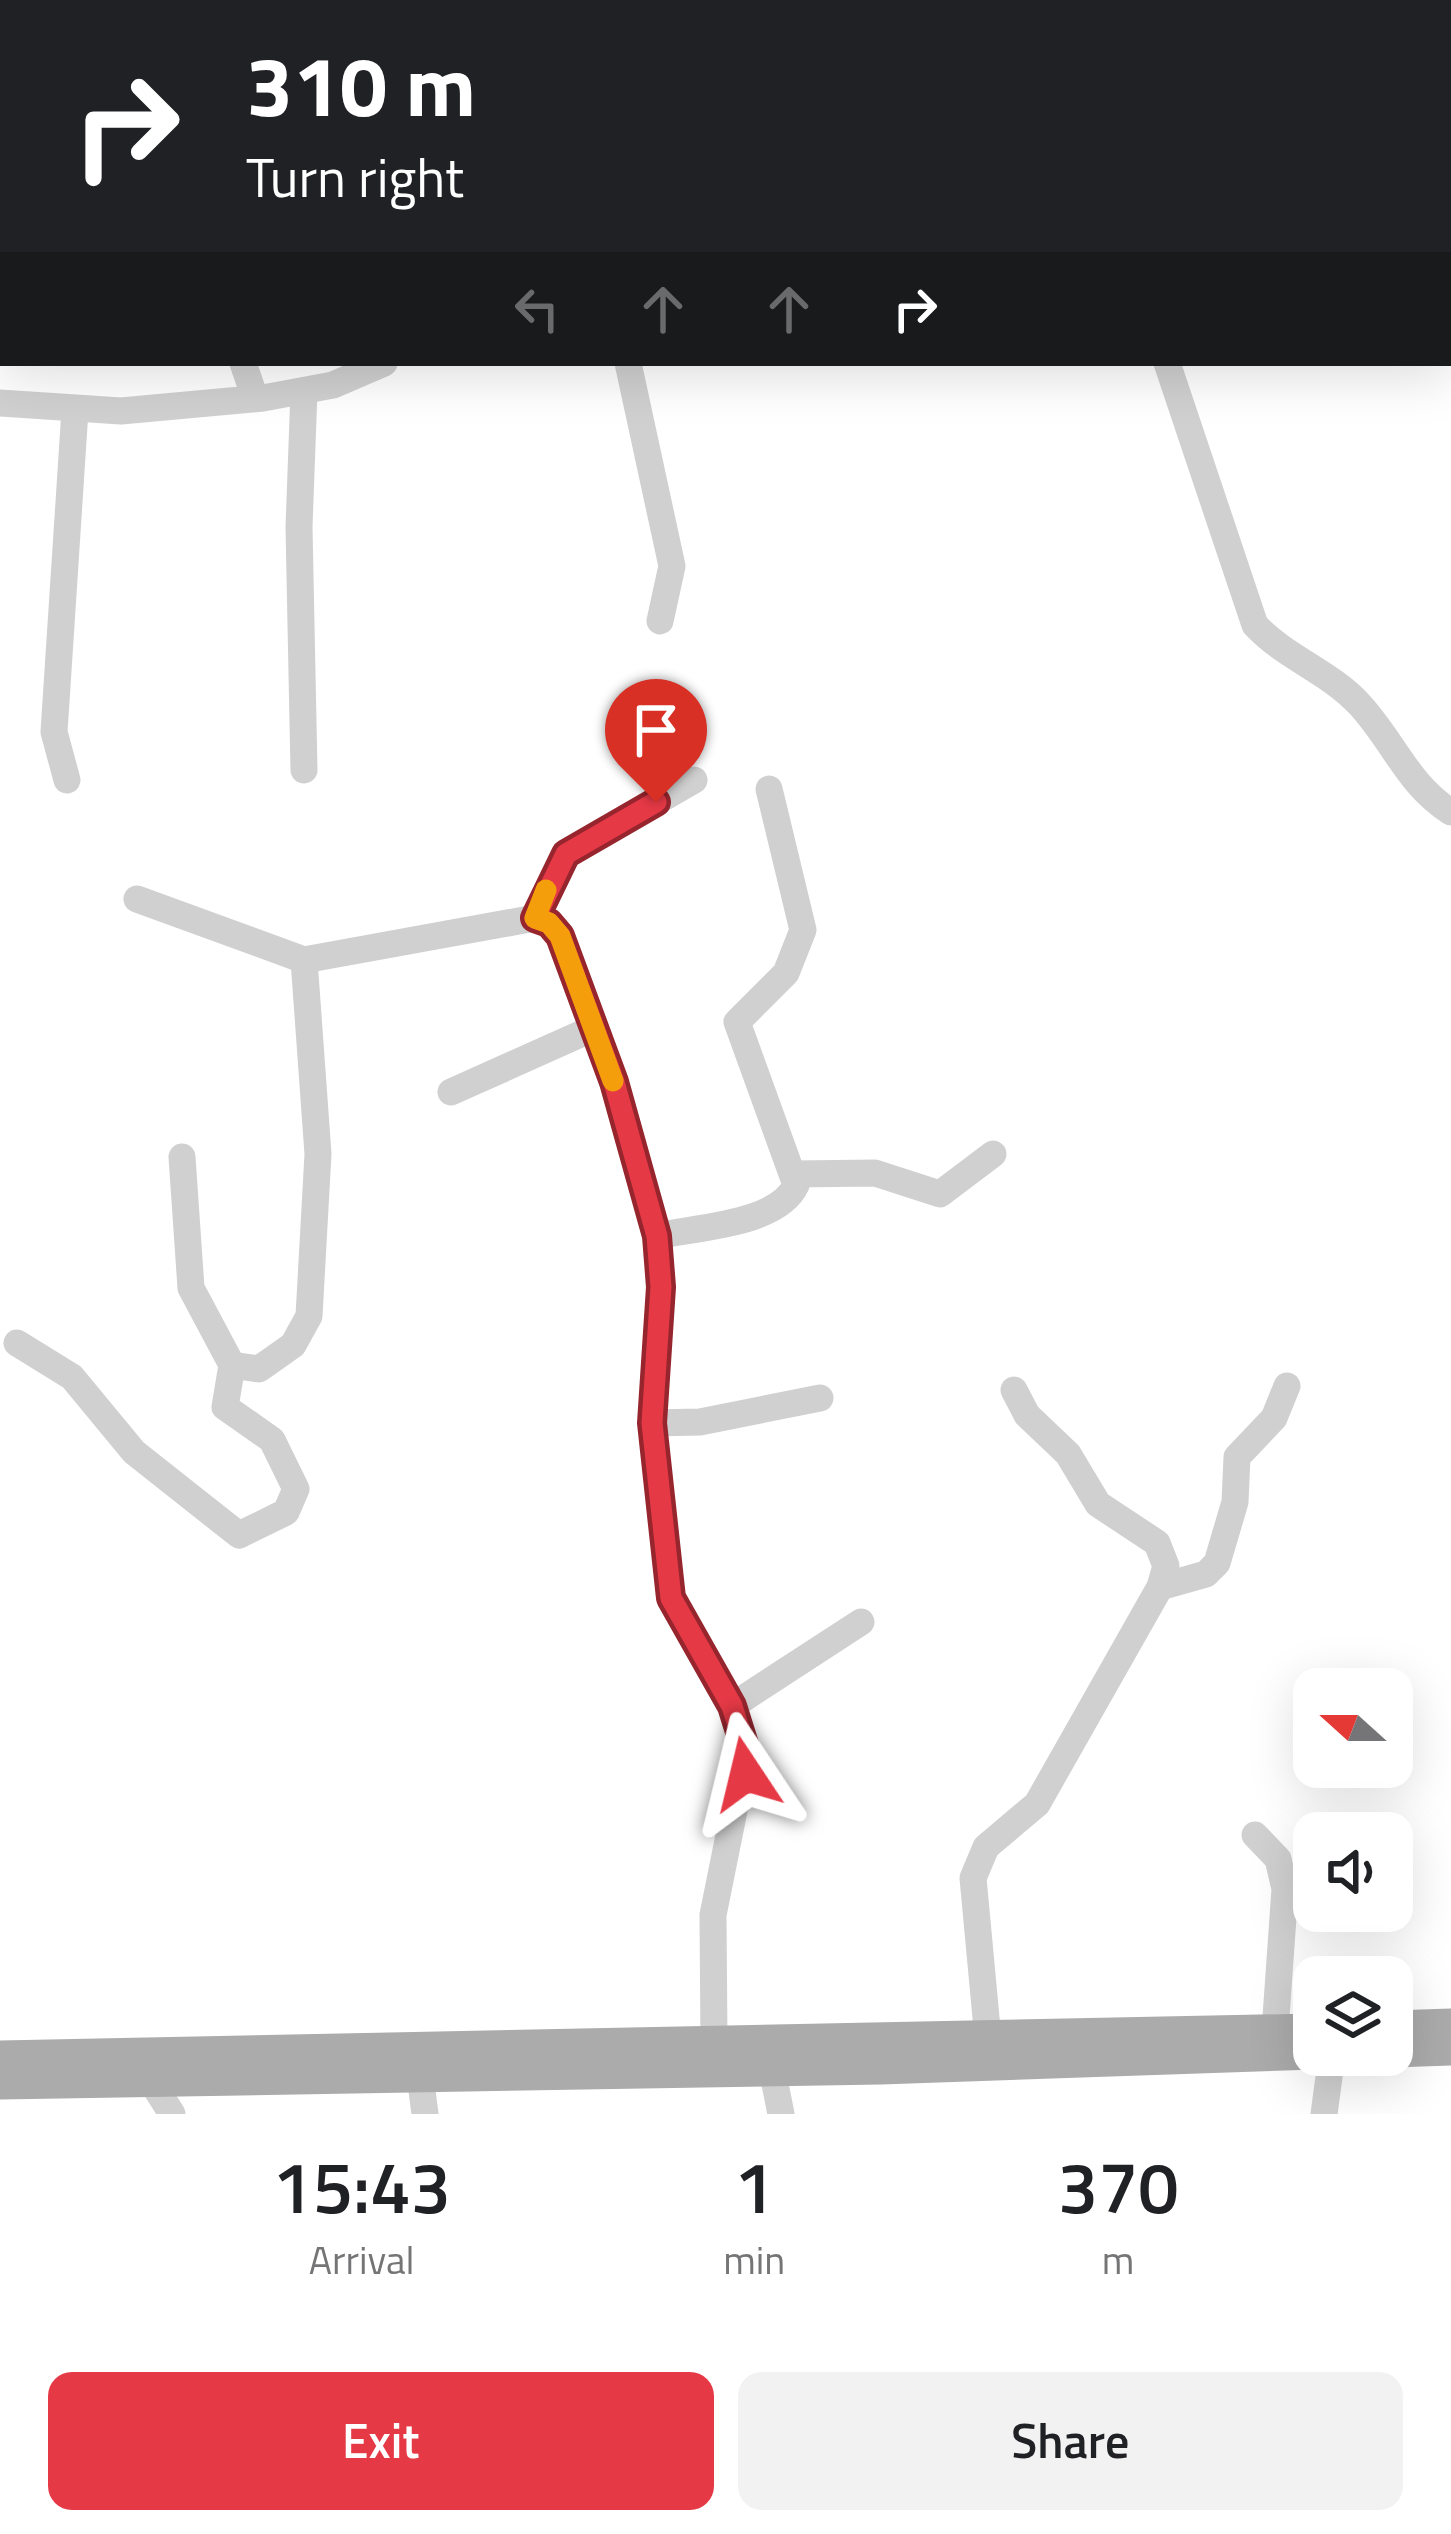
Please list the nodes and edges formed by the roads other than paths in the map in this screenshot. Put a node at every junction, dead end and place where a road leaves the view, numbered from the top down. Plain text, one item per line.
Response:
1 (243, 366) edge
2 (375, 366) edge
3 (629, 366) edge
4 (1167, 366) edge
5 (304, 391) junction
6 (255, 398) junction
7 (0, 403) edge
8 (75, 410) junction
9 (660, 621) dead end
10 (304, 770) dead end
11 (67, 780) dead end
12 (694, 780) dead end
13 (769, 789) dead end
14 (1451, 812) edge
15 (137, 898) dead end
16 (535, 918) junction
17 (304, 960) junction
18 (594, 1028) junction
19 (451, 1092) dead end
20 (993, 1154) dead end
21 (182, 1157) dead end
22 (795, 1174) junction
23 (657, 1236) junction
24 (17, 1343) dead end
25 (232, 1365) junction
26 (1287, 1386) dead end
27 (1014, 1390) dead end
28 (820, 1398) dead end
29 (652, 1423) junction
30 (1160, 1587) junction
31 (861, 1622) dead end
32 (732, 1706) junction
33 (1255, 1834) dead end
34 (1451, 2025) edge
35 (1413, 2026) edge
36 (1274, 2031) junction
37 (1293, 2031) edge
38 (988, 2039) junction
39 (714, 2042) junction
40 (1451, 2049) edge
41 (1413, 2050) edge
42 (1293, 2055) edge
43 (0, 2057) edge
44 (772, 2069) junction
45 (420, 2075) junction
46 (1329, 2076) edge
47 (150, 2079) junction
48 (0, 2083) edge
49 (172, 2114) edge
50 (425, 2114) edge
51 (781, 2114) edge
52 (1324, 2114) edge

1 - 6 street
2 - 5 street
3 - 9 street
4 - 14 street
5 - 6 street
5 - 10 street
6 - 8 street
7 - 8 street
8 - 11 street
12 - 16 street
13 - 22 street
15 - 17 street
16 - 17 street
16 - 18 street
17 - 25 street
18 - 19 street
18 - 23 street
20 - 22 street
21 - 25 street
22 - 23 street
23 - 29 street
24 - 25 street
26 - 30 street
27 - 30 street
28 - 29 street
29 - 32 street
30 - 38 street
31 - 32 street
32 - 39 street
33 - 36 street
34 - 35 main road
36 - 37 main road
36 - 38 main road
38 - 39 main road
39 - 43 main road
40 - 41 main road
42 - 44 main road
44 - 45 main road
44 - 51 street
45 - 47 main road
45 - 50 street
46 - 52 street
47 - 48 main road
47 - 49 street

